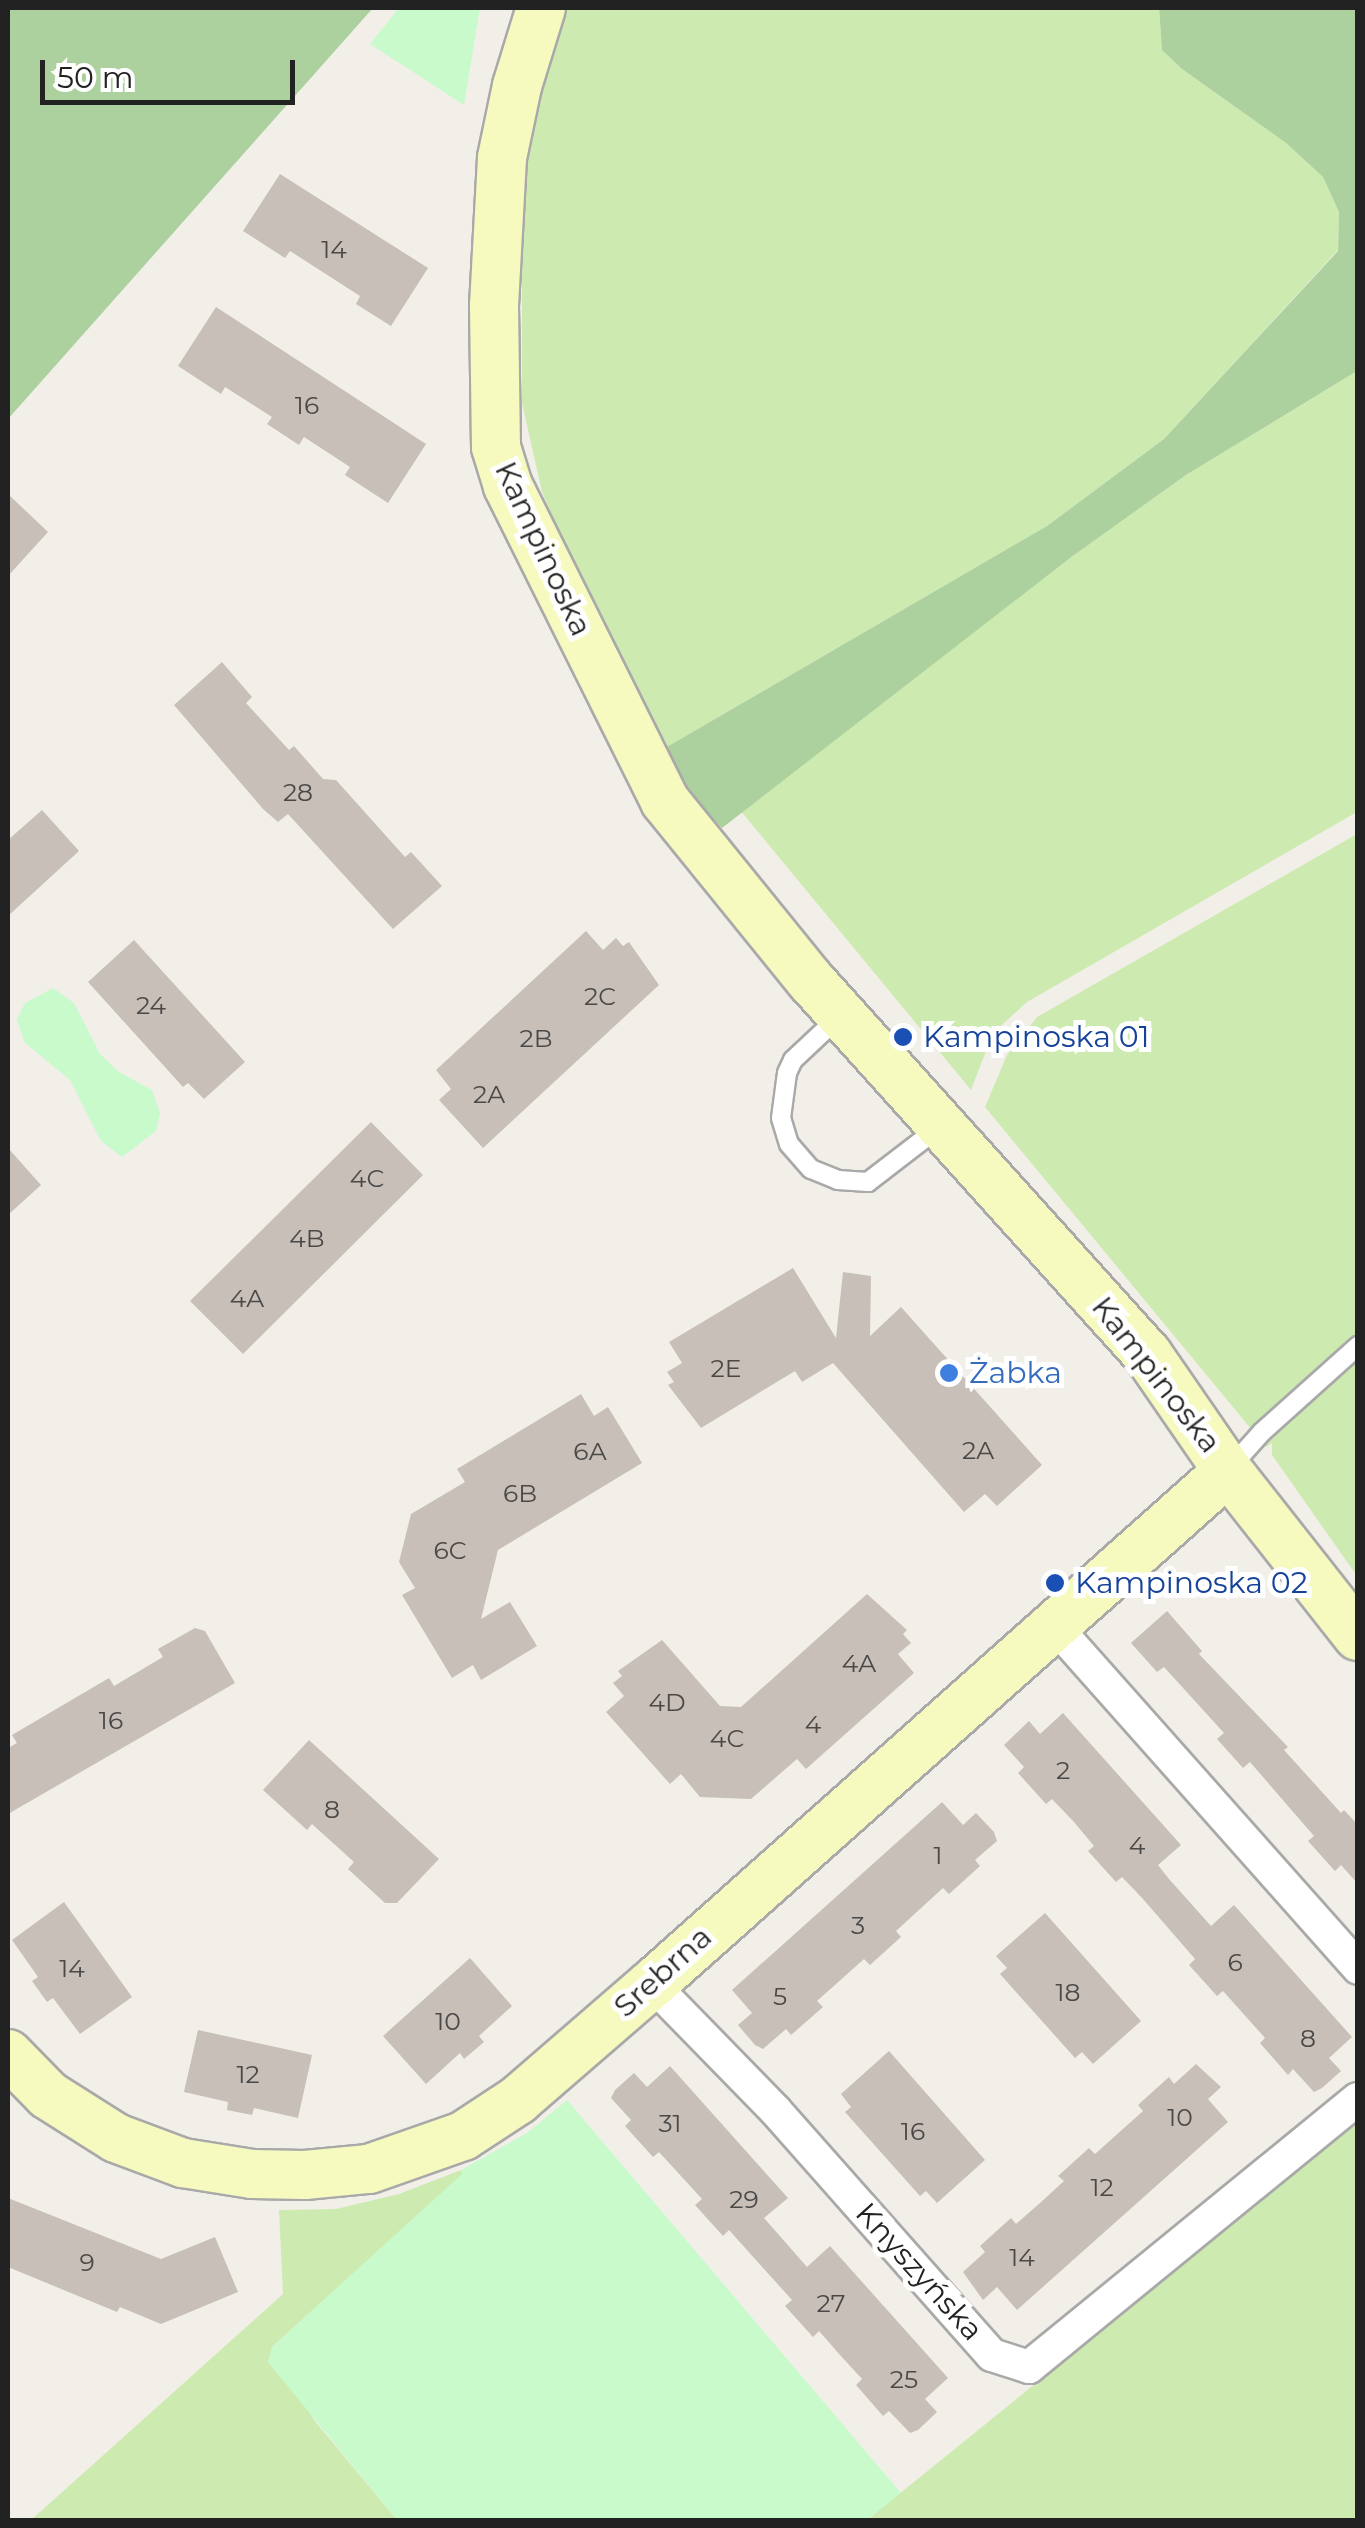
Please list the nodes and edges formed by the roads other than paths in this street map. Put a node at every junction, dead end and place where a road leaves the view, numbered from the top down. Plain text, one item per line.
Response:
1 (541, 8) edge
2 (841, 1015) junction
3 (942, 1125) junction
4 (1358, 1346) edge
5 (1228, 1470) junction
6 (1053, 1624) junction
7 (1358, 1636) edge
8 (1358, 1968) edge
9 (652, 1984) junction
10 (8, 2054) edge
11 (1358, 2099) edge

1 - 2 street, Kampinoska
2 - 3 street, Kampinoska
2 - 3 lane
3 - 5 street, Kampinoska
4 - 5 lane
5 - 6 street, Srebrna
5 - 7 street, Kampinoska
6 - 8 street
6 - 9 street, Srebrna
9 - 10 street, Srebrna
9 - 11 street, Knyszyńska

